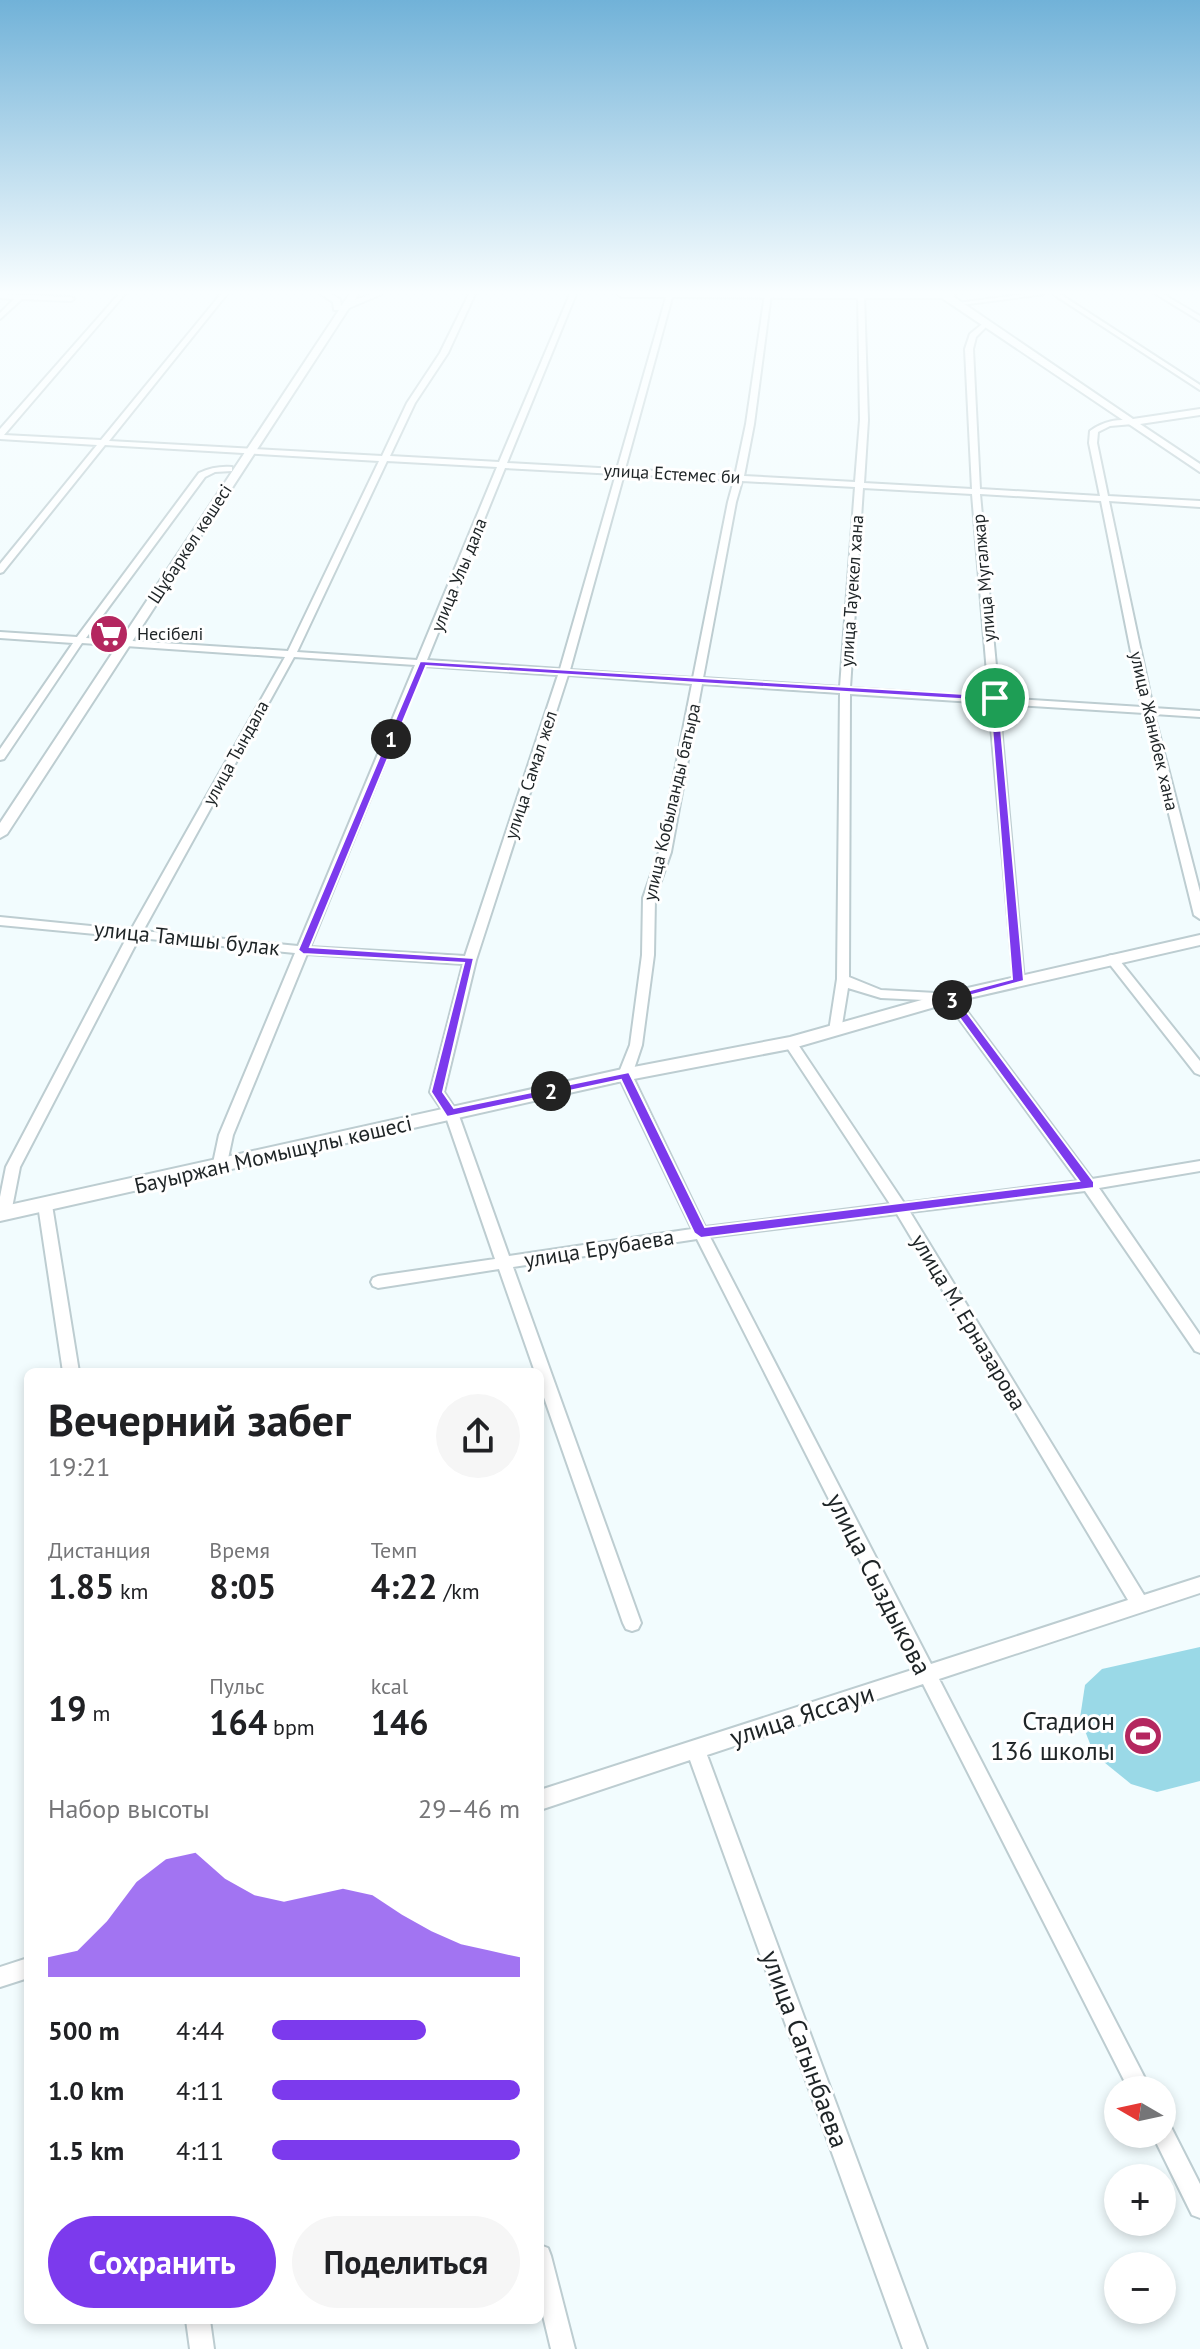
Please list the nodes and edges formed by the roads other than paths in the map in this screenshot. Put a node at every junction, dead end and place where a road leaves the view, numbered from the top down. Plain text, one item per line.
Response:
1 (28, 404) edge
2 (135, 404) edge
3 (277, 404) edge
4 (411, 404) edge
5 (529, 404) edge
6 (638, 404) edge
7 (754, 404) edge
8 (864, 404) edge
9 (972, 404) edge
10 (1103, 404) edge
11 (1200, 412) edge
12 (1130, 422) junction
13 (0, 436) edge
14 (103, 443) junction
15 (245, 452) junction
16 (388, 458) junction
17 (504, 465) junction
18 (229, 469) junction
19 (1200, 469) edge
20 (618, 471) junction
21 (740, 477) junction
22 (860, 484) junction
23 (976, 493) junction
24 (1107, 499) junction
25 (1200, 504) edge
26 (0, 570) edge
27 (0, 635) edge
28 (79, 641) junction
29 (119, 644) junction
30 (291, 654) junction
31 (423, 663) junction
32 (564, 673) junction
33 (699, 680) junction
34 (845, 688) junction
35 (995, 698) junction
36 (1148, 710) junction
37 (1200, 714) edge
38 (0, 757) edge
39 (0, 814) edge
40 (0, 834) edge
41 (1200, 915) edge
42 (0, 921) edge
43 (136, 932) junction
44 (1200, 940) edge
45 (303, 950) junction
46 (1112, 959) junction
47 (470, 960) junction
48 (843, 979) junction
49 (1018, 981) junction
50 (950, 997) junction
51 (835, 1031) junction
52 (790, 1043) junction
53 (1200, 1070) edge
54 (625, 1075) junction
55 (451, 1113) junction
56 (1200, 1166) edge
57 (219, 1168) junction
58 (1089, 1185) junction
59 (45, 1205) junction
60 (901, 1209) junction
61 (2, 1213) edge
62 (701, 1233) junction
63 (506, 1263) junction
64 (378, 1282) dead end
65 (1200, 1347) edge
66 (70, 1368) edge
67 (543, 1368) edge
68 (544, 1372) edge
69 (1200, 1585) edge
70 (1140, 1604) junction
71 (632, 1623) dead end
72 (926, 1674) junction
73 (696, 1750) junction
74 (544, 1799) edge
75 (24, 1969) edge
76 (0, 1977) edge
77 (1133, 2076) edge
78 (1170, 2148) edge
79 (1200, 2207) edge
80 (544, 2272) edge
81 (199, 2324) edge
82 (202, 2349) edge
83 (563, 2349) edge
84 (915, 2349) edge

1 - 13 street
2 - 14 street
3 - 15 street, Шұбаркөл көшесі
4 - 16 street, улица Тындала
5 - 17 street, улица Улы дала
6 - 20 street, улица Самал жел
7 - 21 street, улица Кобыланды батыра
8 - 22 street, улица Тауекел хана
9 - 23 street, улица Мугалжар
10 - 12 street
11 - 12 street
12 - 19 street
12 - 24 street, улица Жанибек хана
13 - 14 street, улица Естемес би
14 - 15 street, улица Естемес би
14 - 26 street
15 - 16 street, улица Естемес би
15 - 18 street, Шұбаркөл көшесі
15 - 29 street, Шұбаркөл көшесі
16 - 17 street, улица Естемес би
16 - 30 street, улица Тындала
17 - 20 street, улица Естемес би
17 - 31 street, улица Улы дала
18 - 28 street, Шұбаркөл көшесі
18 - 29 street, Шұбаркөл көшесі
20 - 21 street, улица Естемес би
20 - 32 street, улица Самал жел
21 - 22 street, улица Естемес би
21 - 33 street, улица Кобыланды батыра
22 - 23 street, улица Естемес би
22 - 34 street, улица Тауекел хана
23 - 24 street, улица Естемес би
23 - 35 street, улица Мугалжар
24 - 25 street, улица Естемес би
24 - 36 street, улица Жанибек хана
27 - 28 street
28 - 29 street
28 - 38 street, Шұбаркөл көшесі
29 - 30 street
29 - 39 street, Шұбаркөл көшесі
29 - 40 street, Шұбаркөл көшесі
30 - 31 street
30 - 43 street, улица Тындала
31 - 32 street
31 - 45 street, улица Улы дала
32 - 33 street
32 - 47 street, улица Самал жел
33 - 34 street
33 - 54 street, улица Кобыланды батыра
34 - 35 street
34 - 48 street, улица Тауекел хана
35 - 36 street
35 - 49 street, улица Мугалжар
36 - 37 street
36 - 41 street, улица Жанибек хана
42 - 43 street, улица Тамшы булак
43 - 45 street, улица Тамшы булак
43 - 61 street, улица Тындала
44 - 46 street, Бауыржан Момышұлы көшесі
45 - 47 street, улица Тамшы булак
45 - 57 street, улица Улы дала
46 - 49 street, Бауыржан Момышұлы көшесі
46 - 53 street
47 - 55 street, улица Самал жел
48 - 50 street
48 - 51 street, улица Тауекел хана
49 - 50 street, Бауыржан Момышұлы көшесі
50 - 51 street, Бауыржан Момышұлы көшесі
50 - 58 street
51 - 52 street, Бауыржан Момышұлы көшесі
52 - 54 street, Бауыржан Момышұлы көшесі
52 - 60 street, улица М. Ерназарова
54 - 55 street, Бауыржан Момышұлы көшесі
54 - 62 street, улица Сыздыкова
55 - 57 street, Бауыржан Момышұлы көшесі
55 - 63 street
56 - 58 street, улица Ерубаева
57 - 59 street, Бауыржан Момышұлы көшесі
58 - 60 street, улица Ерубаева
58 - 65 street
59 - 61 street, Бауыржан Момышұлы көшесі
59 - 66 street
60 - 62 street, улица Ерубаева
60 - 70 street, улица М. Ерназарова
62 - 63 street, улица Ерубаева
62 - 72 street, улица Сыздыкова
63 - 64 street, улица Ерубаева
63 - 67 street
68 - 71 street
69 - 70 street, улица Яссауи
70 - 72 street, улица Яссауи
72 - 73 street, улица Яссауи
72 - 77 street, улица Сыздыкова
73 - 74 street, улица Яссауи
73 - 84 street, улица Сагынбаева
75 - 76 street
78 - 79 street
80 - 83 street
81 - 82 street

